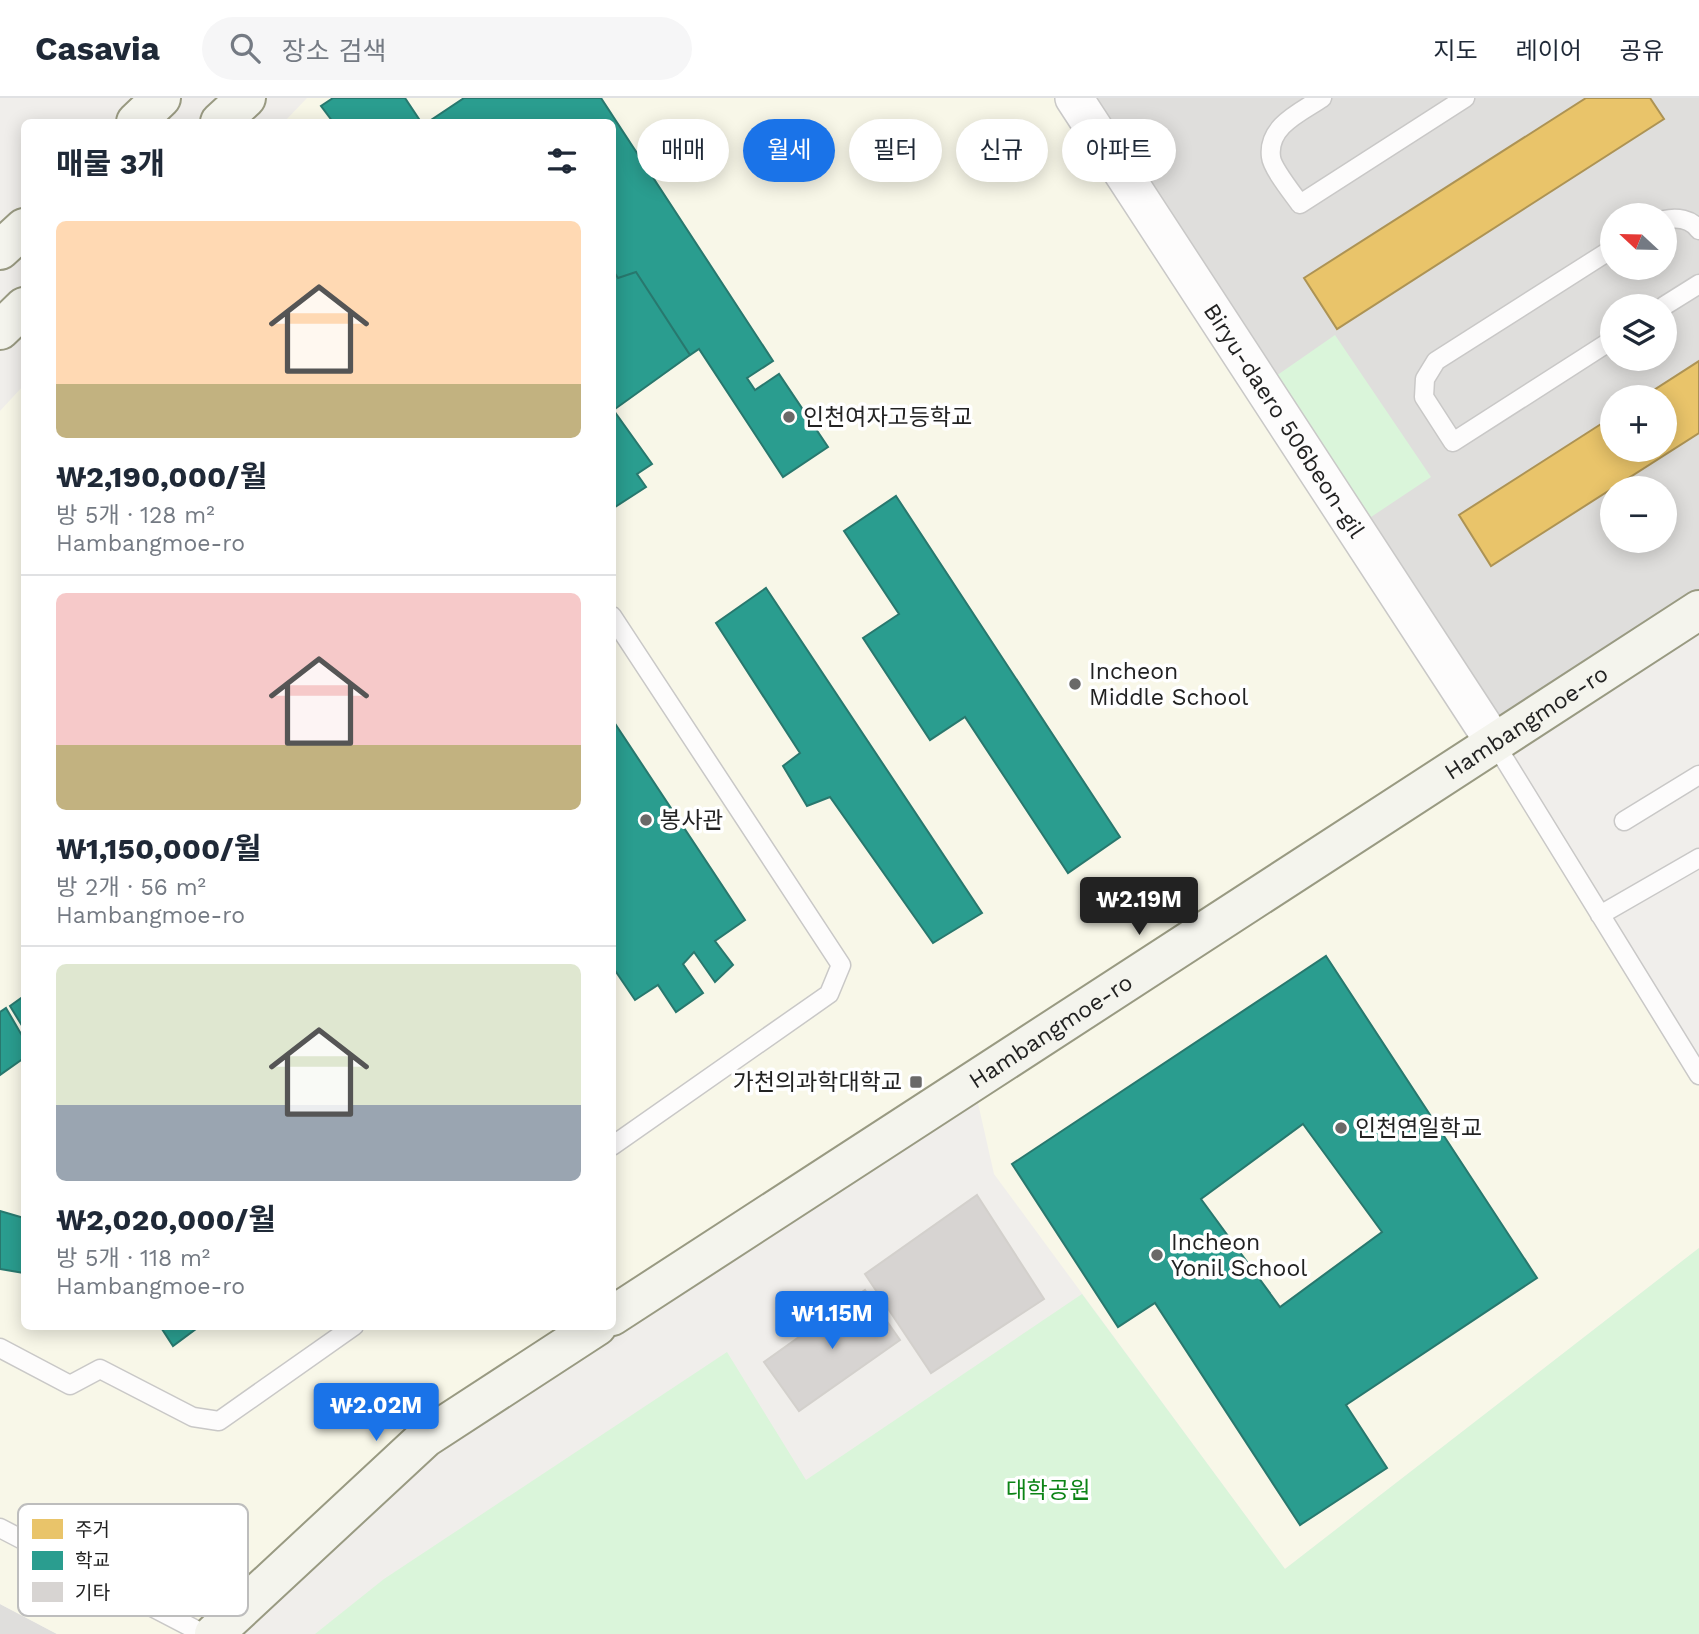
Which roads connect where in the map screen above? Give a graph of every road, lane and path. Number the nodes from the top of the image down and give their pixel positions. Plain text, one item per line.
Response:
1 (161, 98) edge
2 (246, 98) edge
3 (1074, 98) edge
4 (1322, 98) edge
5 (1465, 98) edge
6 (139, 119) edge
7 (223, 119) edge
8 (1677, 218) edge
9 (1699, 230) edge
10 (21, 231) edge
11 (0, 250) edge
12 (1600, 256) edge
13 (1699, 284) edge
14 (1677, 298) edge
15 (21, 310) edge
16 (0, 330) edge
17 (1600, 348) edge
18 (1699, 610) edge
19 (616, 622) edge
20 (1494, 742) junction
21 (1699, 775) edge
22 (1624, 821) dead end
23 (1699, 858) edge
24 (1600, 915) junction
25 (1699, 1075) edge
26 (616, 1143) edge
27 (616, 1313) edge
28 (348, 1330) edge
29 (591, 1330) edge
30 (0, 1348) edge
31 (0, 1528) edge
32 (18, 1537) edge
33 (248, 1602) edge
34 (169, 1616) edge
35 (233, 1616) edge
36 (204, 1634) edge
37 (214, 1634) edge

1 - 6 main road
2 - 7 main road
3 - 20 street, Biryu-daero 506beon-gil
4 - 5 lane
8 - 9 lane
10 - 11 main road
12 - 17 lane
13 - 14 lane
15 - 16 main road
18 - 20 main road, Hambangmoe-ro
19 - 26 lane
20 - 24 lane
20 - 27 main road, Hambangmoe-ro
21 - 22 lane
23 - 24 lane
24 - 25 lane
28 - 30 lane
29 - 33 main road
31 - 32 lane
34 - 36 lane
35 - 37 main road

